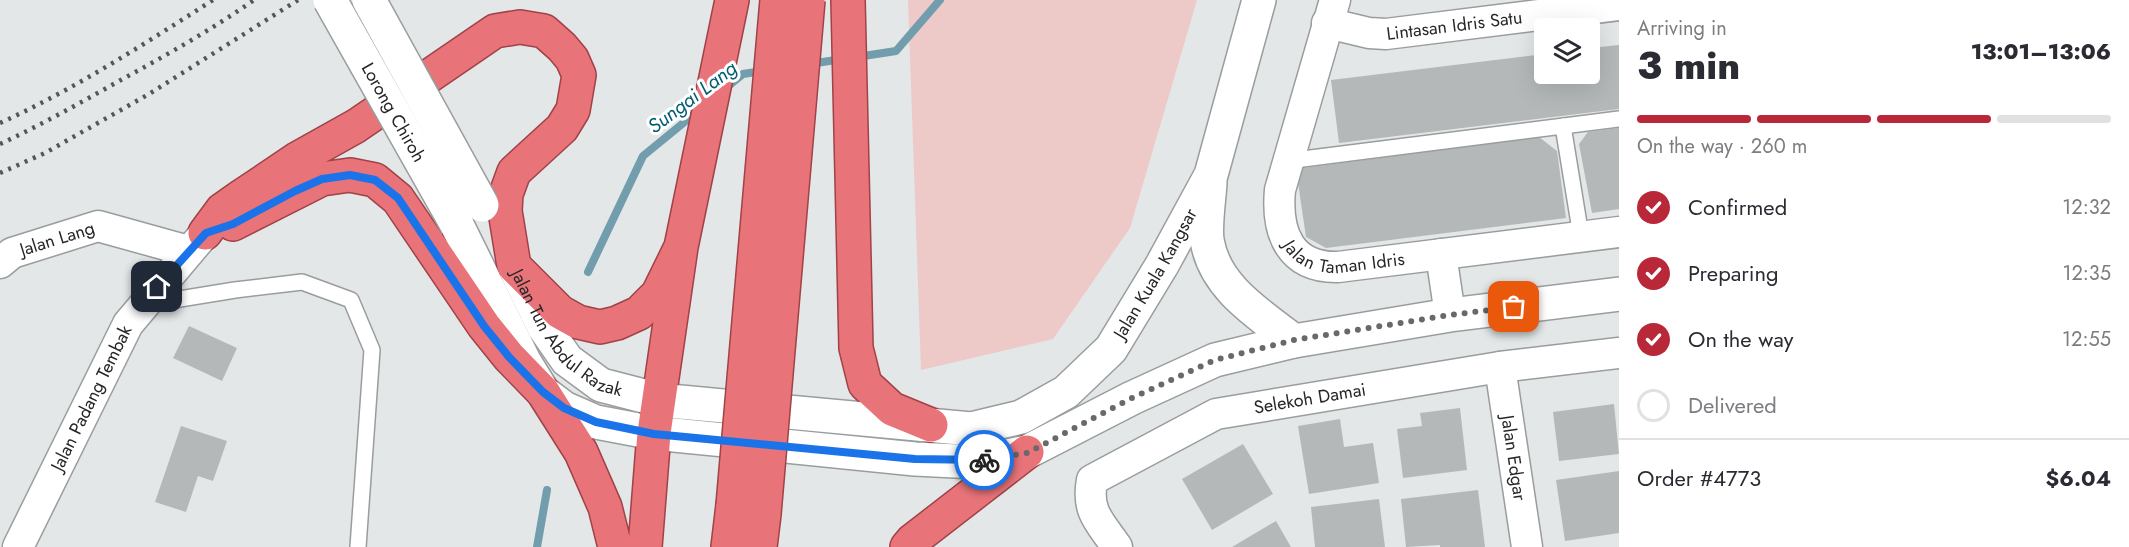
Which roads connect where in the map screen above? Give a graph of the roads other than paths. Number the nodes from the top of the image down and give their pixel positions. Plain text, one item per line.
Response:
1 (330, 0) edge
2 (369, 0) edge
3 (732, 0) edge
4 (777, 0) edge
5 (808, 0) edge
6 (848, 0) edge
7 (1259, 0) edge
8 (1619, 5) edge
9 (1331, 11) edge
10 (1619, 119) edge
11 (1563, 126) junction
12 (1287, 161) junction
13 (1211, 175) junction
14 (482, 205) joint
15 (457, 225) joint
16 (1619, 232) edge
17 (1581, 237) junction
18 (197, 242) junction
19 (681, 247) junction
20 (1441, 254) junction
21 (0, 263) edge
22 (514, 266) junction
23 (1619, 294) edge
24 (142, 305) junction
25 (1450, 315) junction
26 (1294, 340) junction
27 (1619, 353) edge
28 (1500, 367) junction
29 (543, 392) junction
30 (659, 400) junction
31 (932, 425) junction
32 (654, 434) junction
33 (1027, 453) junction
34 (18, 547) edge
35 (358, 547) edge
36 (615, 547) edge
37 (645, 547) edge
38 (728, 547) edge
39 (759, 547) edge
40 (907, 547) edge
41 (1117, 547) edge
42 (1527, 547) edge

1 - 15 main road, Lorong Chiroh, bridge
2 - 14 main road, Lorong Chiroh, bridge
3 - 19 highway
4 - 38 highway, bridge
5 - 39 highway, bridge
6 - 31 highway
7 - 13 main road, Jalan Kuala Kangsar
8 - 9 street, Lintasan Idris Satu
9 - 12 street, Jalan Taman Idris
10 - 11 lane
11 - 12 lane
11 - 17 lane
12 - 20 street, Jalan Taman Idris
13 - 26 main road
13 - 31 main road, Jalan Kuala Kangsar
14 - 22 main road, Jalan Tun Abdul Razak
15 - 29 main road, Jalan Tun Abdul Razak
16 - 17 street, Jalan Taman Idris
17 - 20 street, Jalan Taman Idris
18 - 21 street, Jalan Lang
18 - 22 highway
18 - 24 street, Jalan Padang Tembak
18 - 29 highway
19 - 22 highway
19 - 30 highway
20 - 25 street
22 - 30 main road, Jalan Tun Abdul Razak
23 - 25 main road, Jalan Tun Abdul Razak
24 - 34 street, Jalan Padang Tembak
24 - 35 lane
25 - 26 main road, Jalan Tun Abdul Razak
26 - 33 main road, Jalan Tun Abdul Razak
27 - 28 street, Selekoh Damai
28 - 41 street, Selekoh Damai
28 - 42 street, Jalan Edgar
29 - 32 main road, Jalan Tun Abdul Razak
29 - 36 highway
30 - 31 main road, Jalan Kuala Kangsar
30 - 32 highway
32 - 33 main road, Jalan Tun Abdul Razak
32 - 37 highway
33 - 40 highway

